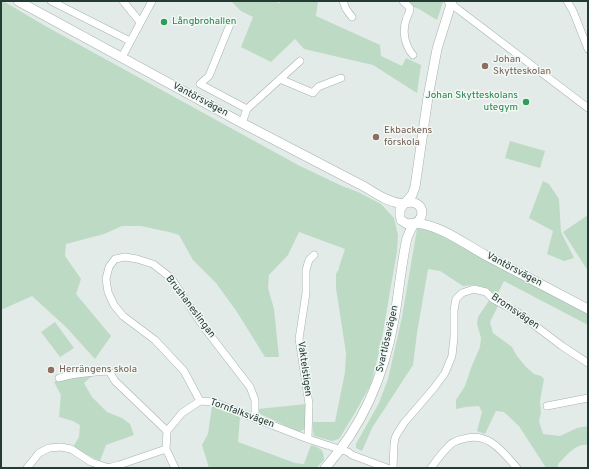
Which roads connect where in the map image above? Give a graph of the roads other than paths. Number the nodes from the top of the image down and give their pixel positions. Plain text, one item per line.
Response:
1 (18, 1) edge
2 (51, 1) edge
3 (123, 1) edge
4 (152, 1) edge
5 (343, 1) edge
6 (403, 1) edge
7 (567, 1) edge
8 (450, 2) edge
9 (352, 17) dead end
10 (140, 22) junction
11 (231, 22) dead end
12 (130, 41) junction
13 (588, 49) edge
14 (413, 55) dead end
15 (122, 57) junction
16 (300, 61) dead end
17 (341, 78) dead end
18 (280, 79) junction
19 (247, 108) junction
20 (588, 108) edge
21 (242, 123) junction
22 (416, 183) junction
23 (383, 198) junction
24 (404, 203) junction
25 (421, 210) junction
26 (400, 218) junction
27 (415, 224) junction
28 (441, 230) junction
29 (406, 243) junction
30 (314, 254) dead end
31 (588, 309) edge
32 (588, 363) edge
33 (59, 378) dead end
34 (588, 398) edge
35 (200, 401) junction
36 (547, 406) dead end
37 (255, 418) junction
38 (167, 431) junction
39 (308, 439) junction
40 (166, 449) junction
41 (340, 450) junction
42 (119, 467) edge
43 (27, 468) edge
44 (108, 468) edge
45 (175, 468) edge
46 (325, 468) edge
47 (387, 468) edge
48 (393, 468) edge
49 (431, 468) edge
50 (517, 468) edge

1 - 15 street, Vantörsvägen
2 - 12 street
3 - 10 street
4 - 10 street
5 - 9 street
6 - 14 street
7 - 13 street
8 - 20 street
8 - 22 street
10 - 12 street
11 - 19 street
12 - 15 street
15 - 21 street, Vantörsvägen
16 - 18 street
17 - 18 street
18 - 19 street
19 - 21 street
21 - 23 street, Vantörsvägen
22 - 24 street
22 - 25 street
23 - 24 street, Vantörsvägen
23 - 26 street, Vantörsvägen
24 - 25 street
24 - 26 street
25 - 27 street
25 - 28 street, Vantörsvägen
26 - 27 street
26 - 29 street, Svartlösavägen
27 - 28 street, Vantörsvägen
27 - 29 street, Svartlösavägen
28 - 31 street, Vantörsvägen
29 - 41 street, Svartlösavägen
30 - 39 street, Vaktelstigen
32 - 48 street, Bromsvägen
33 - 38 street
34 - 36 street
35 - 37 street, Tornfalksvägen
35 - 37 street, Brushaneslingan
35 - 38 street, Tornfalksvägen
37 - 39 street, Tornfalksvägen
38 - 40 street
39 - 41 street, Tornfalksvägen
40 - 42 street
40 - 45 street
41 - 46 street, Svartlösavägen
41 - 47 street, Tornfalksvägen
42 - 44 street
43 - 44 street
49 - 50 street

